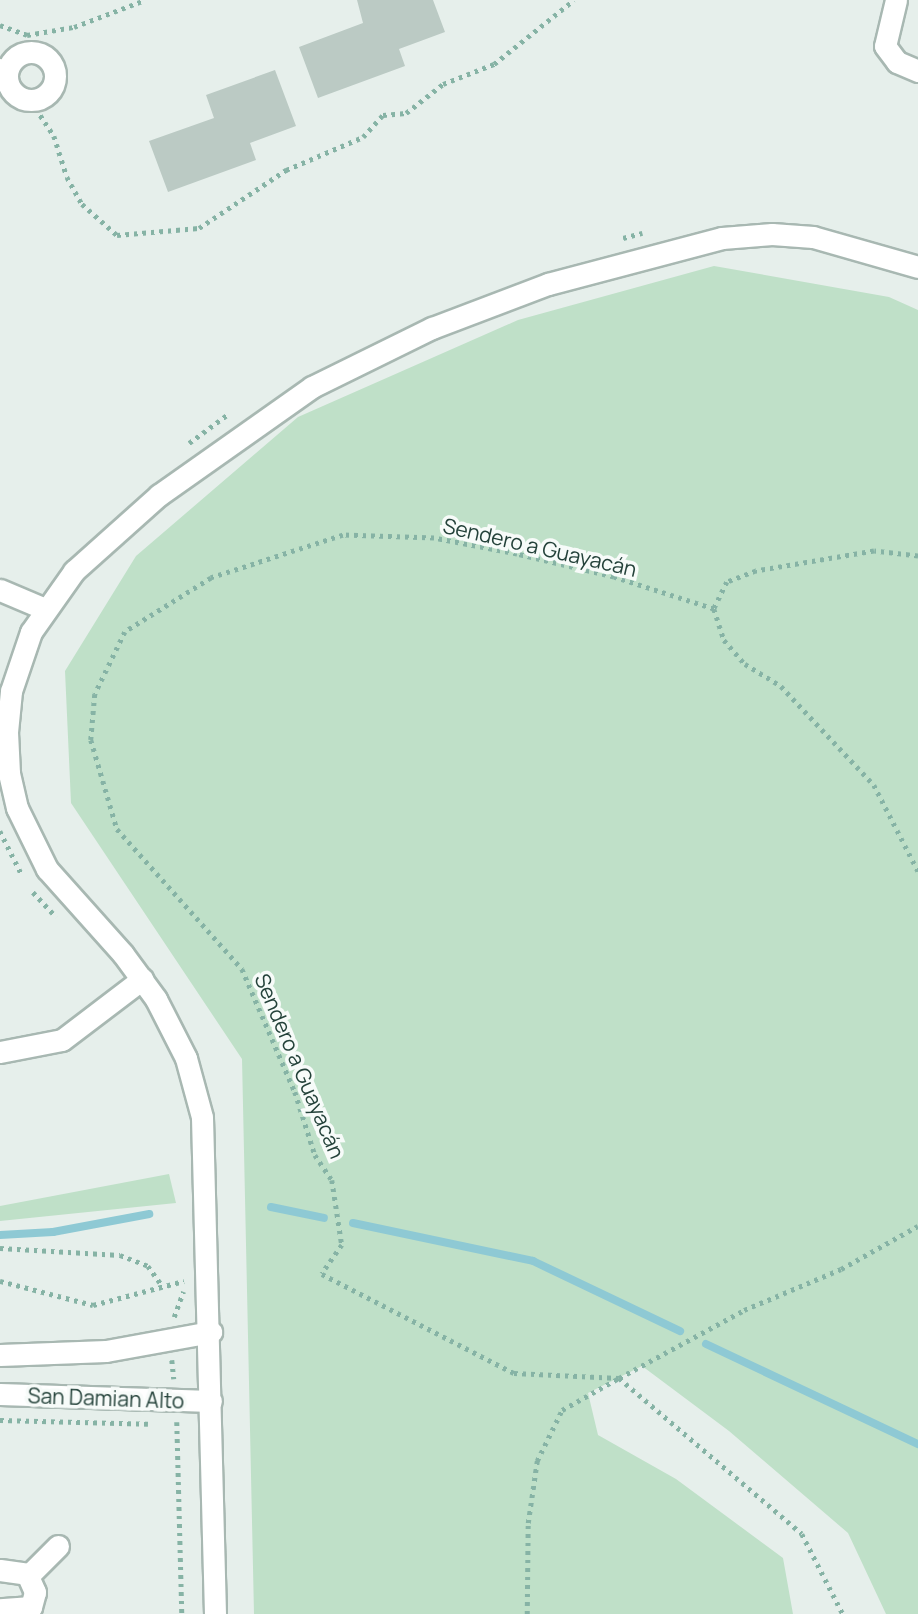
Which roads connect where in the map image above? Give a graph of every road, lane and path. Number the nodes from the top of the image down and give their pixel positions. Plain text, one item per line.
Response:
1 (145, 0) edge
2 (574, 0) edge
3 (896, 0) edge
4 (0, 25) edge
5 (3, 69) edge
6 (918, 71) edge
7 (32, 101) junction
8 (918, 267) edge
9 (918, 556) edge
10 (0, 590) edge
11 (45, 608) junction
12 (713, 609) junction
13 (0, 830) edge
14 (918, 871) edge
15 (65, 925) dead end
16 (142, 979) junction
17 (0, 1052) edge
18 (918, 1226) edge
19 (0, 1248) edge
20 (185, 1272) dead end
21 (184, 1280) junction
22 (0, 1281) edge
23 (161, 1284) junction
24 (211, 1332) junction
25 (171, 1341) junction
26 (0, 1355) edge
27 (619, 1378) junction
28 (0, 1394) edge
29 (175, 1400) junction
30 (211, 1401) junction
31 (0, 1420) edge
32 (152, 1424) dead end
33 (164, 1424) dead end
34 (177, 1425) junction
35 (58, 1546) dead end
36 (0, 1570) edge
37 (29, 1575) junction
38 (0, 1609) edge
39 (182, 1614) edge
40 (215, 1614) edge
41 (527, 1614) edge
42 (843, 1614) edge

1 - 4 path
2 - 7 path
3 - 6 street
5 - 7 street
5 - 7 street
8 - 11 street
9 - 12 path
10 - 11 street
11 - 16 street
12 - 14 path
12 - 27 path, Sendero a Guayacán
13 - 15 path
16 - 17 street
16 - 24 street
18 - 27 path
19 - 23 path
20 - 21 path
21 - 23 path
21 - 25 path
22 - 23 path
24 - 25 street, San Damian Alto
24 - 30 street
25 - 26 street, San Damian Alto
25 - 29 path
27 - 41 path
27 - 42 path
28 - 29 street, San Damian Alto
29 - 30 street, San Damian Alto
29 - 34 path
30 - 40 street
31 - 32 path
33 - 34 path
34 - 39 path
35 - 37 street
36 - 37 street
37 - 38 street

